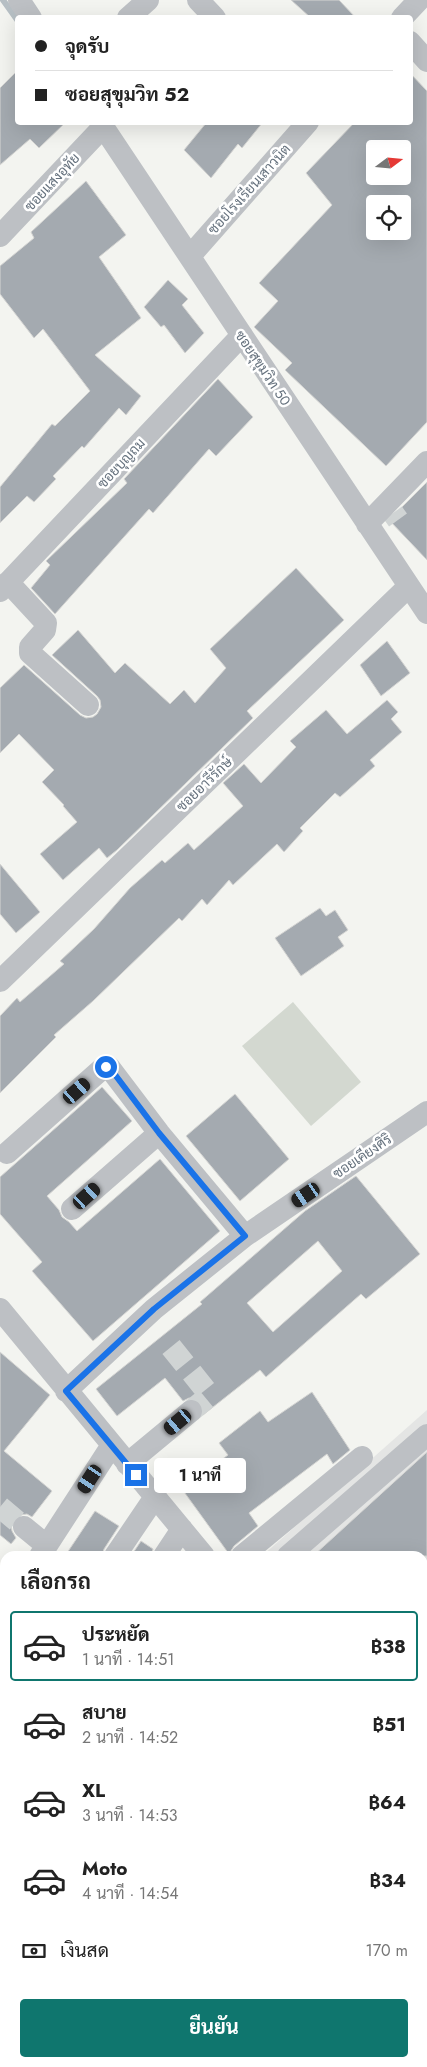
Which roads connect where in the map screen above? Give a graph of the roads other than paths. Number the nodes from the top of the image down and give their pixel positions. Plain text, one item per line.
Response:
1 (19, 0) edge
2 (148, 0) edge
3 (198, 0) edge
4 (419, 0) edge
5 (29, 15) edge
6 (131, 15) edge
7 (212, 15) edge
8 (405, 15) edge
9 (413, 45) edge
10 (427, 60) edge
11 (102, 125) edge
12 (305, 125) edge
13 (0, 236) edge
14 (190, 256) junction
15 (242, 335) junction
16 (427, 462) edge
17 (367, 524) junction
18 (4, 586) edge
19 (408, 587) junction
20 (427, 614) edge
21 (88, 705) dead end
22 (0, 982) edge
23 (427, 1112) edge
24 (159, 1133) junction
25 (7, 1153) dead end
26 (72, 1209) dead end
27 (245, 1236) junction
28 (0, 1309) edge
29 (66, 1391) junction
30 (191, 1411) tunnel mouth
31 (427, 1435) edge
32 (112, 1446) junction
33 (362, 1457) dead end
34 (127, 1464) junction
35 (155, 1498) junction
36 (24, 1527) tunnel mouth
37 (182, 1529) junction
38 (43, 1551) edge
39 (118, 1551) edge
40 (167, 1551) edge
41 (200, 1551) edge
42 (248, 1551) edge
43 (294, 1551) edge

1 - 5 street
2 - 6 street
3 - 7 street
4 - 8 street
9 - 10 street
11 - 13 street, ซอยแสงอุทัย
11 - 14 street, ซอยสุขุมวิท 50
12 - 14 street, ซอยโรงเรียนเสาวนิต
14 - 15 street, ซอยสุขุมวิท 50
15 - 17 street, ซอยสุขุมวิท 50
15 - 18 street, ซอยบุญถม
16 - 17 street
17 - 19 street, ซอยสุขุมวิท 50
18 - 21 street
19 - 20 street, ซอยสุขุมวิท 50
19 - 22 street, ซอยอารีรักษ์
23 - 27 street, ซอยเคียงศิริ
24 - 25 street
24 - 26 street
24 - 27 street
27 - 29 street, ซอยเคียงศิริ
28 - 29 street
29 - 32 street
30 - 34 street
31 - 43 street
32 - 34 street
32 - 38 street
33 - 42 street
34 - 35 street
35 - 37 street
35 - 39 street
36 - 38 street
37 - 40 street
37 - 41 street

